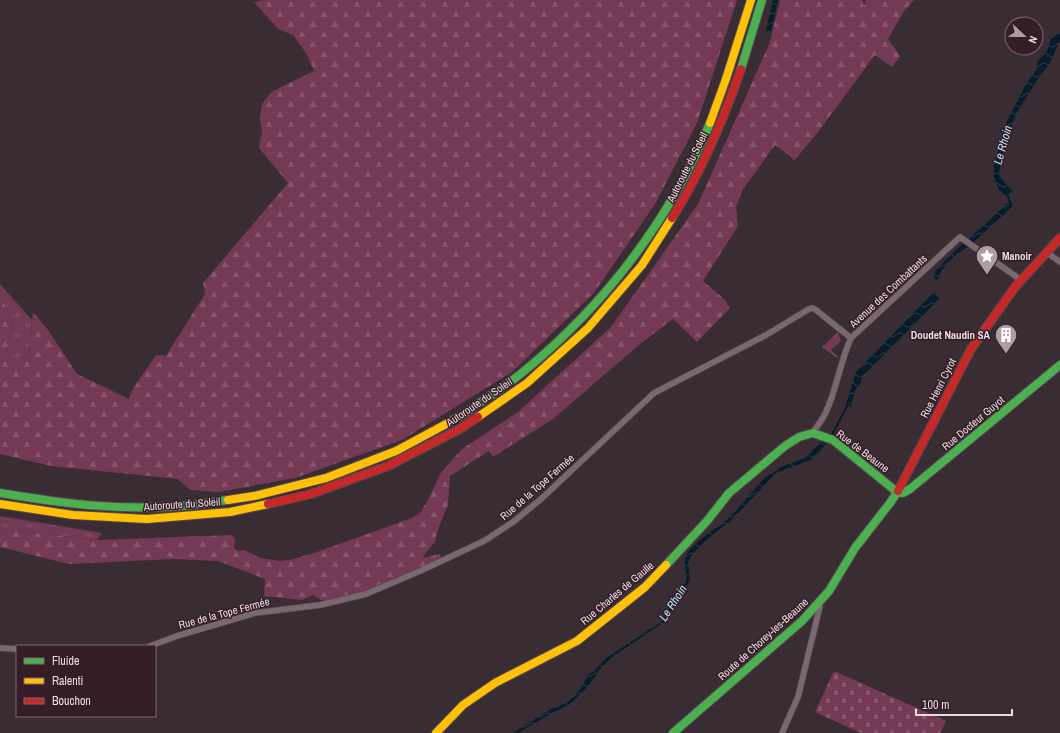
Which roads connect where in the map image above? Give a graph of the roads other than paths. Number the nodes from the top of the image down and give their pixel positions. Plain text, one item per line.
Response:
1 (750, 0) edge
2 (762, 0) edge
3 (1060, 238) edge
4 (1046, 252) junction
5 (1060, 262) edge
6 (1021, 280) junction
7 (851, 338) junction
8 (1060, 365) edge
9 (813, 433) junction
10 (897, 492) junction
11 (0, 493) edge
12 (0, 504) edge
13 (818, 604) junction
14 (153, 645) edge
15 (0, 648) edge
16 (16, 648) edge
17 (436, 733) edge
18 (673, 733) edge
19 (782, 733) edge

1 - 11 main road, Autoroute du Soleil
2 - 12 main road, Autoroute du Soleil
3 - 4 main road, Rue Henri Cyrot
4 - 5 street
4 - 6 main road, Rue Henri Cyrot
6 - 7 street, Avenue des Combattants
6 - 10 main road, Rue Henri Cyrot
7 - 9 street, Avenue des Combattants
7 - 14 street, Rue de la Tope Fermée
8 - 10 main road, Rue Docteur Guyot
9 - 10 main road, Rue de Beaune
9 - 17 main road, Rue Charles de Gaulle
10 - 13 main road, Route de Chorey-les-Beaune
13 - 18 main road, Route de Chorey-les-Beaune
13 - 19 street
15 - 16 street

